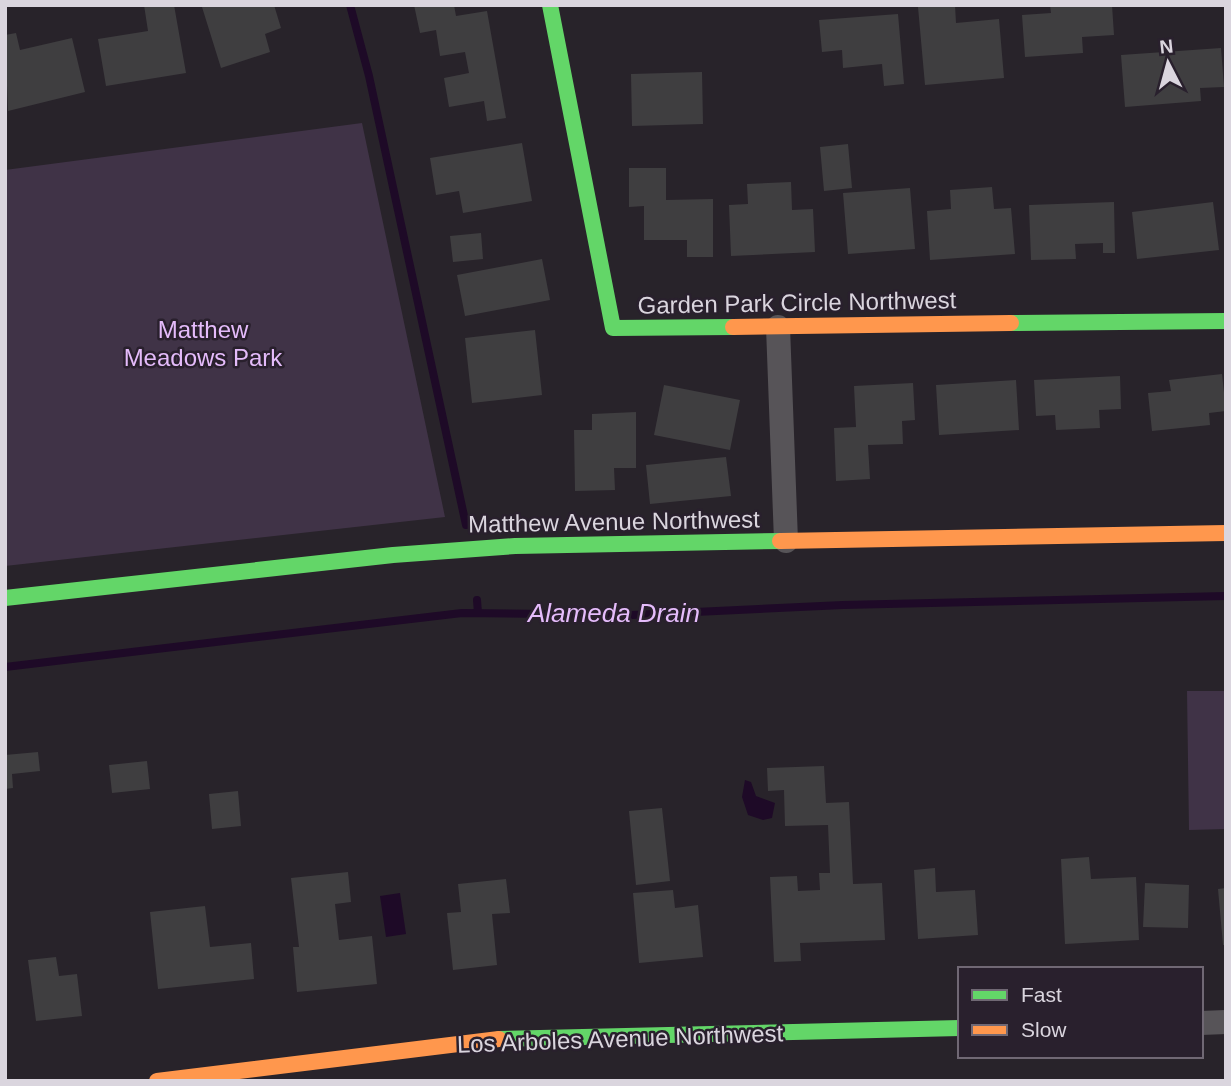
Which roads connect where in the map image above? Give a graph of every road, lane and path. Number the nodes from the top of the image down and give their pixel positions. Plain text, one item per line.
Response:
1 (550, 5) edge
2 (1226, 321) edge
3 (778, 327) junction
4 (1226, 533) edge
5 (786, 541) junction
6 (5, 598) edge
7 (1226, 1022) edge
8 (1203, 1023) edge
9 (958, 1028) edge
10 (157, 1081) edge

1 - 3 street, Garden Park Circle Northwest
2 - 3 street, Garden Park Circle Northwest
3 - 5 street
4 - 5 street, Matthew Avenue Northwest
5 - 6 street, Matthew Avenue Northwest
7 - 8 street
9 - 10 street, Los Arboles Avenue Northwest

